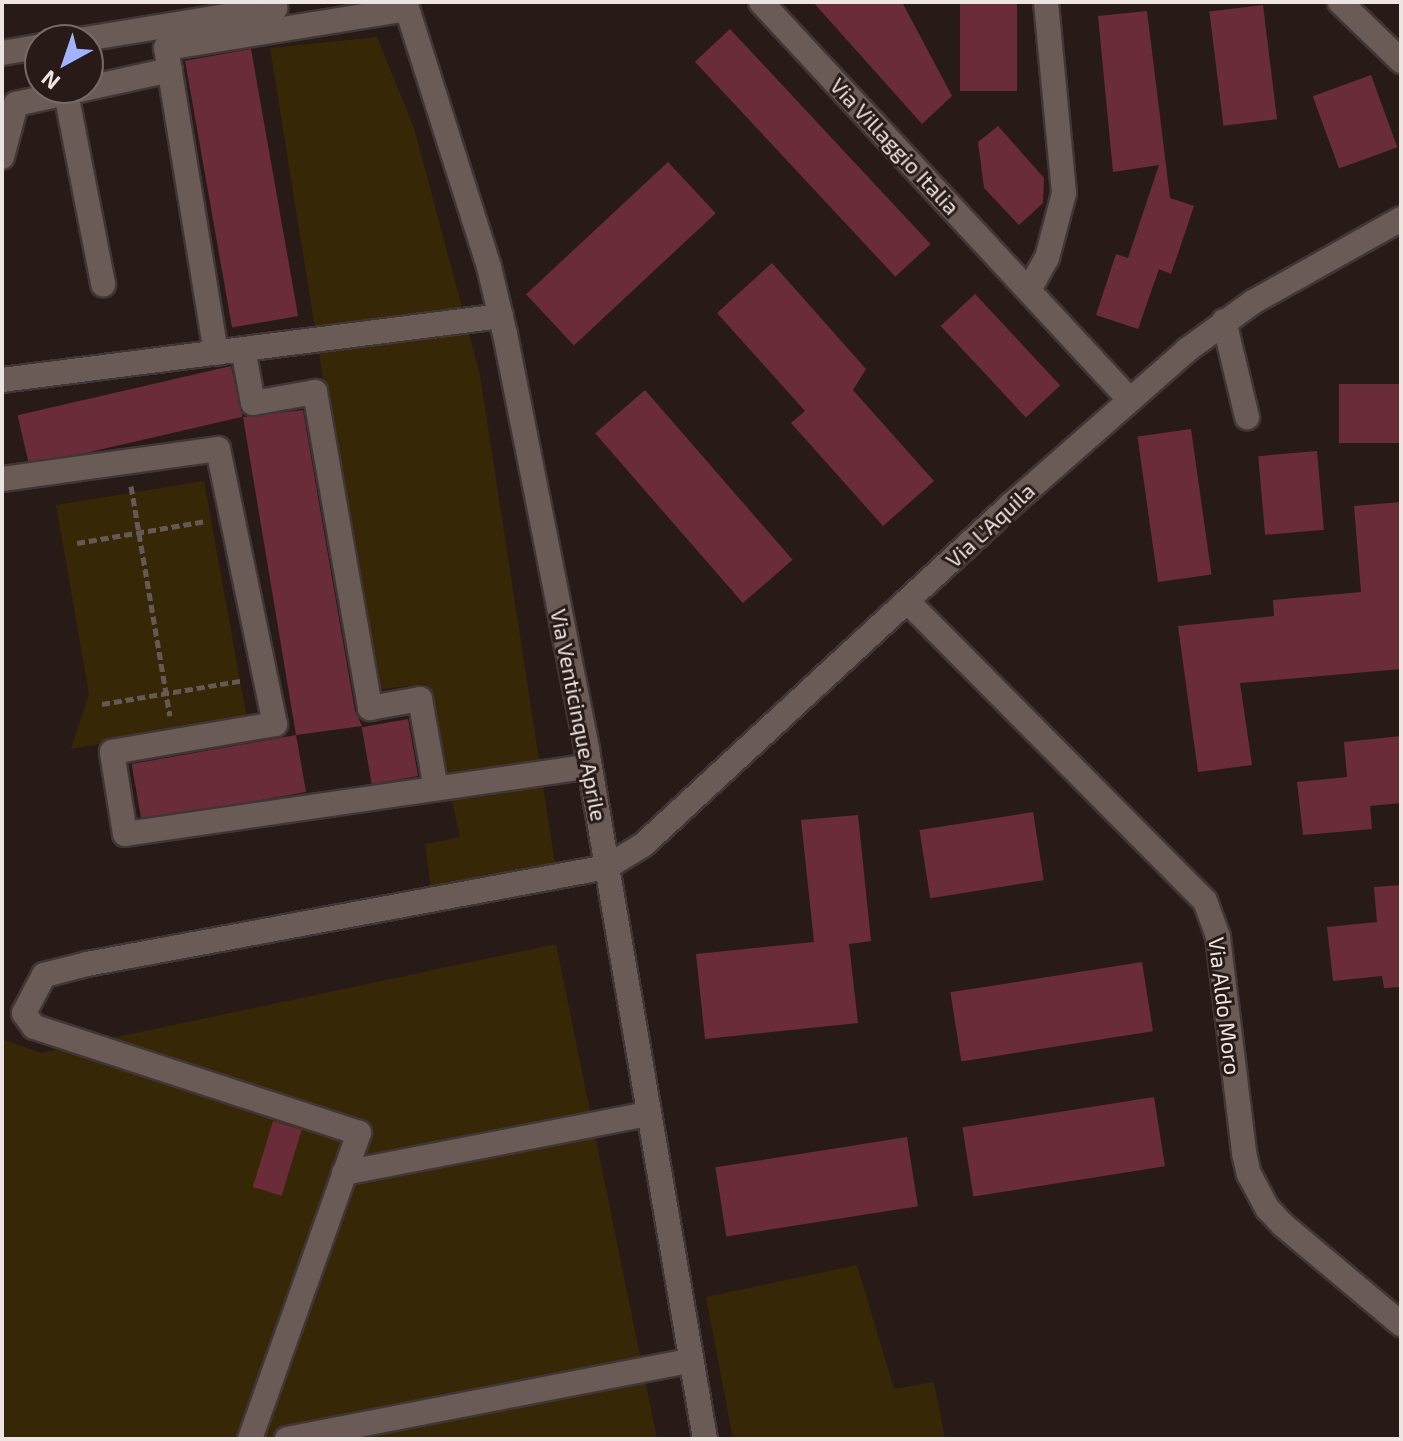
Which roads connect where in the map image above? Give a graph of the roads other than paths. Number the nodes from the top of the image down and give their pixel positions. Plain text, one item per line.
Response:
1 (761, 2) edge
2 (1046, 2) edge
3 (1340, 2) edge
4 (274, 5) edge
5 (406, 6) edge
6 (104, 36) edge
7 (24, 49) edge
8 (2, 53) edge
9 (1401, 61) edge
10 (170, 70) junction
11 (104, 85) edge
12 (24, 102) edge
13 (82, 104) edge
14 (2, 157) edge
15 (1400, 223) edge
16 (103, 284) dead end
17 (1029, 290) junction
18 (501, 316) junction
19 (1224, 321) junction
20 (243, 349) junction
21 (216, 353) junction
22 (2, 380) edge
23 (1129, 399) junction
24 (1247, 417) dead end
25 (2, 479) edge
26 (908, 602) junction
27 (589, 766) junction
28 (436, 789) junction
29 (607, 867) junction
30 (647, 1114) junction
31 (344, 1173) junction
32 (1401, 1324) edge
33 (690, 1361) junction
34 (250, 1439) edge
35 (287, 1439) edge
36 (705, 1439) edge

1 - 17 street, Via Villaggio Italia
2 - 17 street
3 - 9 street
4 - 6 street
5 - 10 street
5 - 18 street, Via Venticinque Aprile
7 - 8 street
10 - 11 street
10 - 21 street
12 - 14 street
13 - 16 street
15 - 19 street, Via L'Aquila
17 - 23 street, Via Villaggio Italia
18 - 20 street
18 - 27 street, Via Venticinque Aprile
19 - 23 street, Via L'Aquila
19 - 24 street
20 - 21 street
20 - 28 street
21 - 22 street
23 - 26 street, Via L'Aquila
25 - 28 street
26 - 29 street, Via L'Aquila
26 - 32 street, Via Aldo Moro
27 - 28 street
27 - 29 street, Via Venticinque Aprile
29 - 30 street, Via Venticinque Aprile
29 - 31 street
30 - 31 street
30 - 33 street, Via Venticinque Aprile
31 - 34 street
33 - 35 street
33 - 36 street, Via Venticinque Aprile

